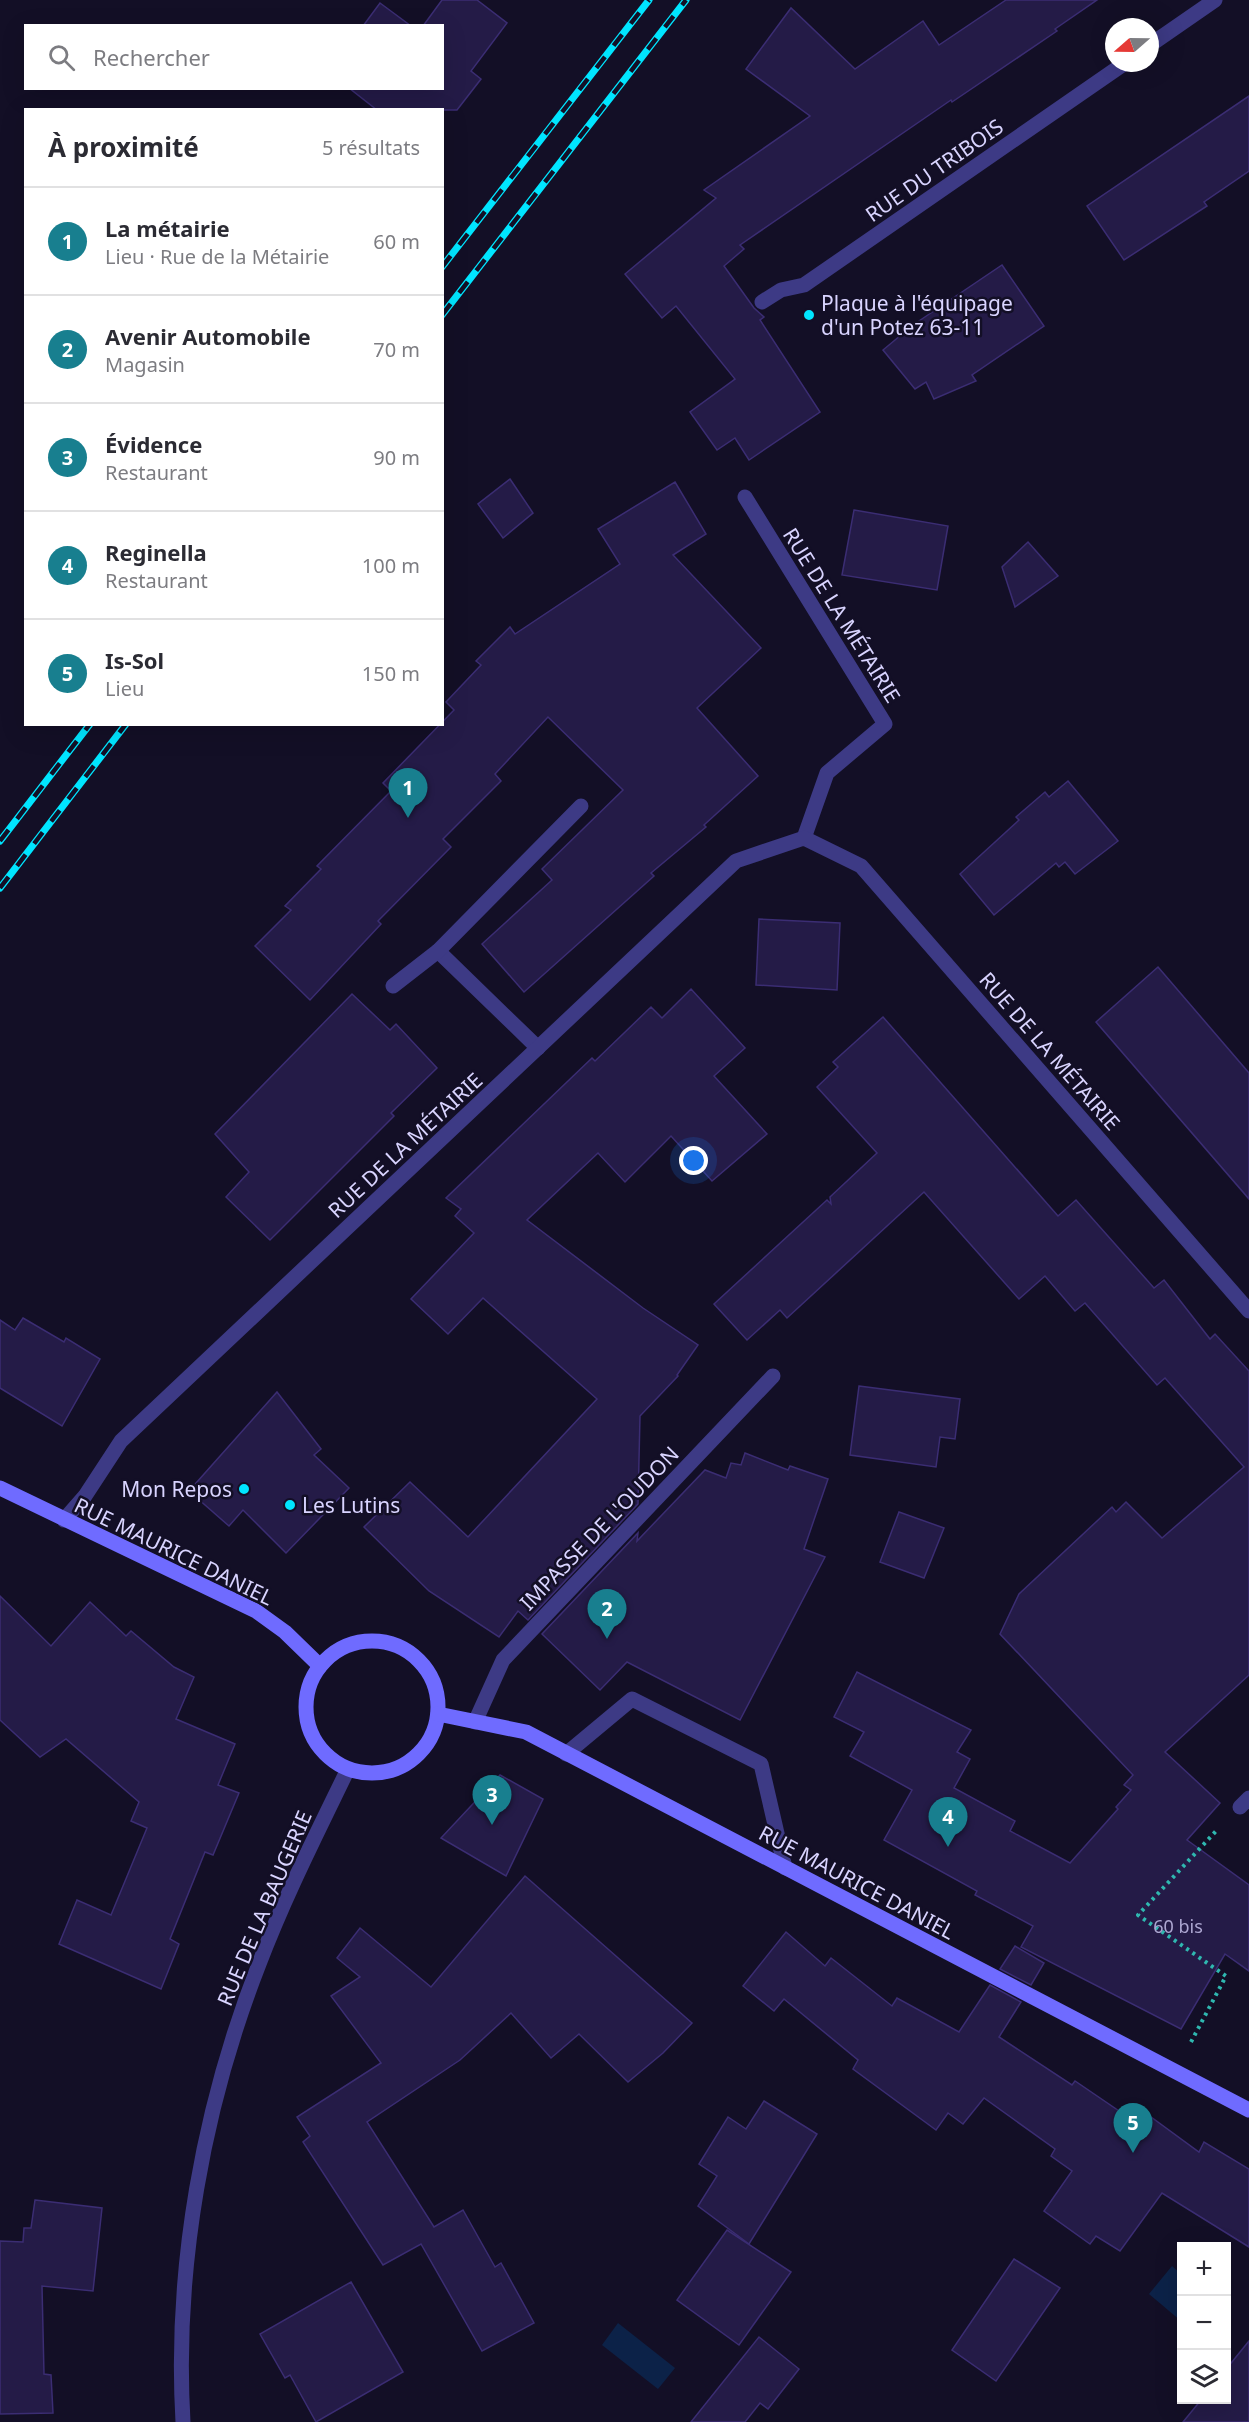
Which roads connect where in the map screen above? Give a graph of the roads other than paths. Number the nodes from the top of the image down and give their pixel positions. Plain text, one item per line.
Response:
1 (1215, 0) edge
2 (1159, 39) edge
3 (1112, 72) edge
4 (762, 302) dead end
5 (745, 497) dead end
6 (582, 806) dead end
7 (804, 838) junction
8 (438, 951) junction
9 (393, 986) dead end
10 (538, 1048) junction
11 (1249, 1311) edge
12 (774, 1376) dead end
13 (0, 1488) edge
14 (64, 1520) junction
15 (320, 1666) junction
16 (438, 1714) junction
17 (475, 1722) junction
18 (566, 1754) junction
19 (348, 1769) junction
20 (785, 1868) junction
21 (1249, 2110) edge
22 (183, 2422) edge

1 - 2 street
3 - 4 street, RUE DU TRIBOIS
5 - 7 street, RUE DE LA MÉTAIRIE
6 - 8 street
7 - 10 street, RUE DE LA MÉTAIRIE
7 - 11 street, RUE DE LA MÉTAIRIE
8 - 9 street
8 - 10 street
10 - 14 street, RUE DE LA MÉTAIRIE
12 - 17 street, IMPASSE DE L'OUDON
13 - 14 street, RUE MAURICE DANIEL
14 - 15 street, RUE MAURICE DANIEL
15 - 16 street
15 - 19 street
16 - 17 street, RUE MAURICE DANIEL
16 - 19 street
17 - 18 street, RUE MAURICE DANIEL
18 - 20 street, RUE MAURICE DANIEL
18 - 20 street
19 - 22 street, RUE DE LA BAUGERIE
20 - 21 street, RUE MAURICE DANIEL

